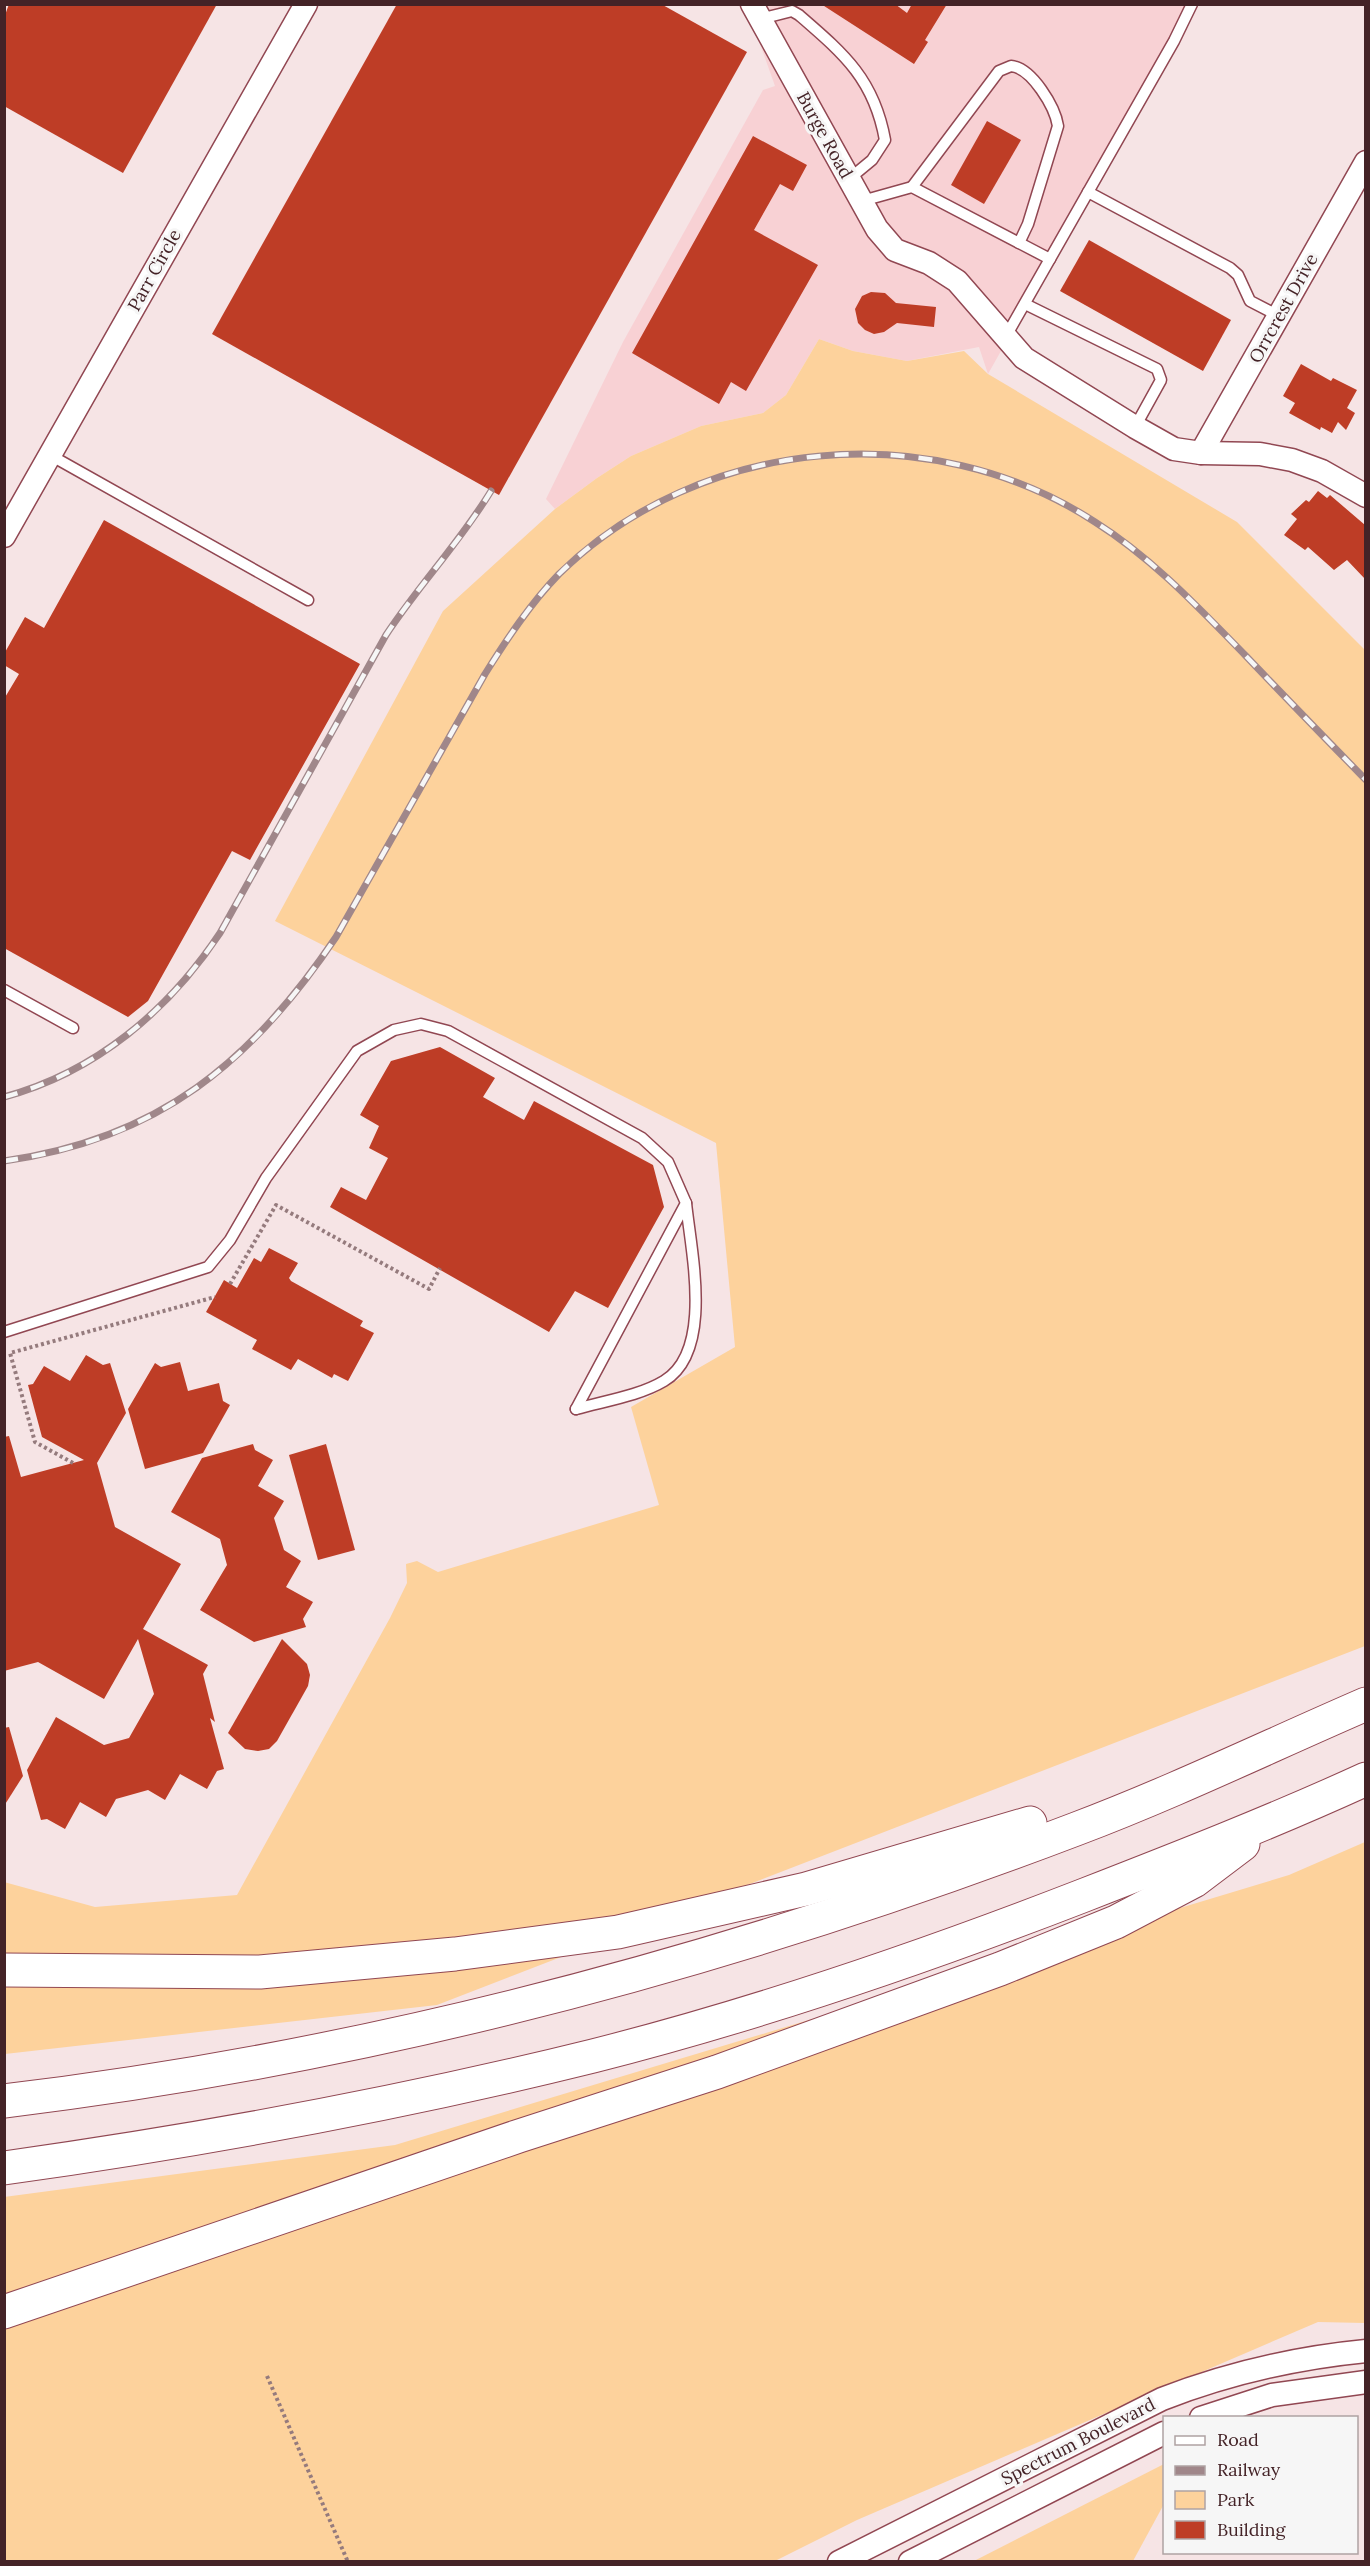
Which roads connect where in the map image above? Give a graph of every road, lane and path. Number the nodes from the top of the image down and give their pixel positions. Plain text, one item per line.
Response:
1 (306, 4) edge
2 (1192, 4) edge
3 (756, 12) edge
4 (1365, 162) edge
5 (849, 179) junction
6 (912, 187) junction
7 (1088, 192) junction
8 (862, 201) junction
9 (1018, 243) junction
10 (1050, 259) junction
11 (1024, 304) junction
12 (1279, 316) junction
13 (1005, 338) junction
14 (1134, 428) junction
15 (1202, 453) junction
16 (50, 455) junction
17 (1365, 496) edge
18 (4, 536) edge
19 (308, 600) dead end
20 (4, 990) edge
21 (74, 1028) dead end
22 (686, 1203) junction
23 (440, 1268) dead end
24 (230, 1284) dead end
25 (214, 1297) dead end
26 (4, 1332) edge
27 (73, 1463) dead end
28 (1365, 1704) edge
29 (1365, 1779) edge
30 (1157, 1794) junction
31 (1276, 1819) junction
32 (4, 1970) edge
33 (4, 2102) edge
34 (4, 2168) edge
35 (4, 2312) edge
36 (1365, 2351) edge
37 (267, 2376) dead end
38 (1365, 2382) edge
39 (1207, 2416) edge
40 (1163, 2434) edge
41 (348, 2562) edge
42 (839, 2562) edge
43 (910, 2562) edge

1 - 16 street, Parr Circle
2 - 7 lane
3 - 5 street, Burge Road
3 - 5 lane
4 - 12 street, Orrcrest Drive
5 - 8 street, Burge Road
6 - 8 lane
6 - 9 lane
6 - 9 lane
7 - 10 lane
7 - 12 lane
8 - 13 street, Burge Road
9 - 10 lane
10 - 11 lane
11 - 13 lane
11 - 14 lane
12 - 15 street, Orrcrest Drive
13 - 14 street, Burge Road
14 - 15 street, Burge Road
15 - 17 street, Burge Road
16 - 18 street, Parr Circle
16 - 19 lane
20 - 21 lane
22 - 22 lane
22 - 26 lane
23 - 24 path
25 - 27 path
28 - 30 highway
29 - 31 highway
30 - 32 highway
30 - 33 highway
31 - 34 highway
31 - 35 highway
36 - 42 street, Spectrum Boulevard
37 - 41 path
38 - 39 street
40 - 43 street, Spectrum Boulevard

